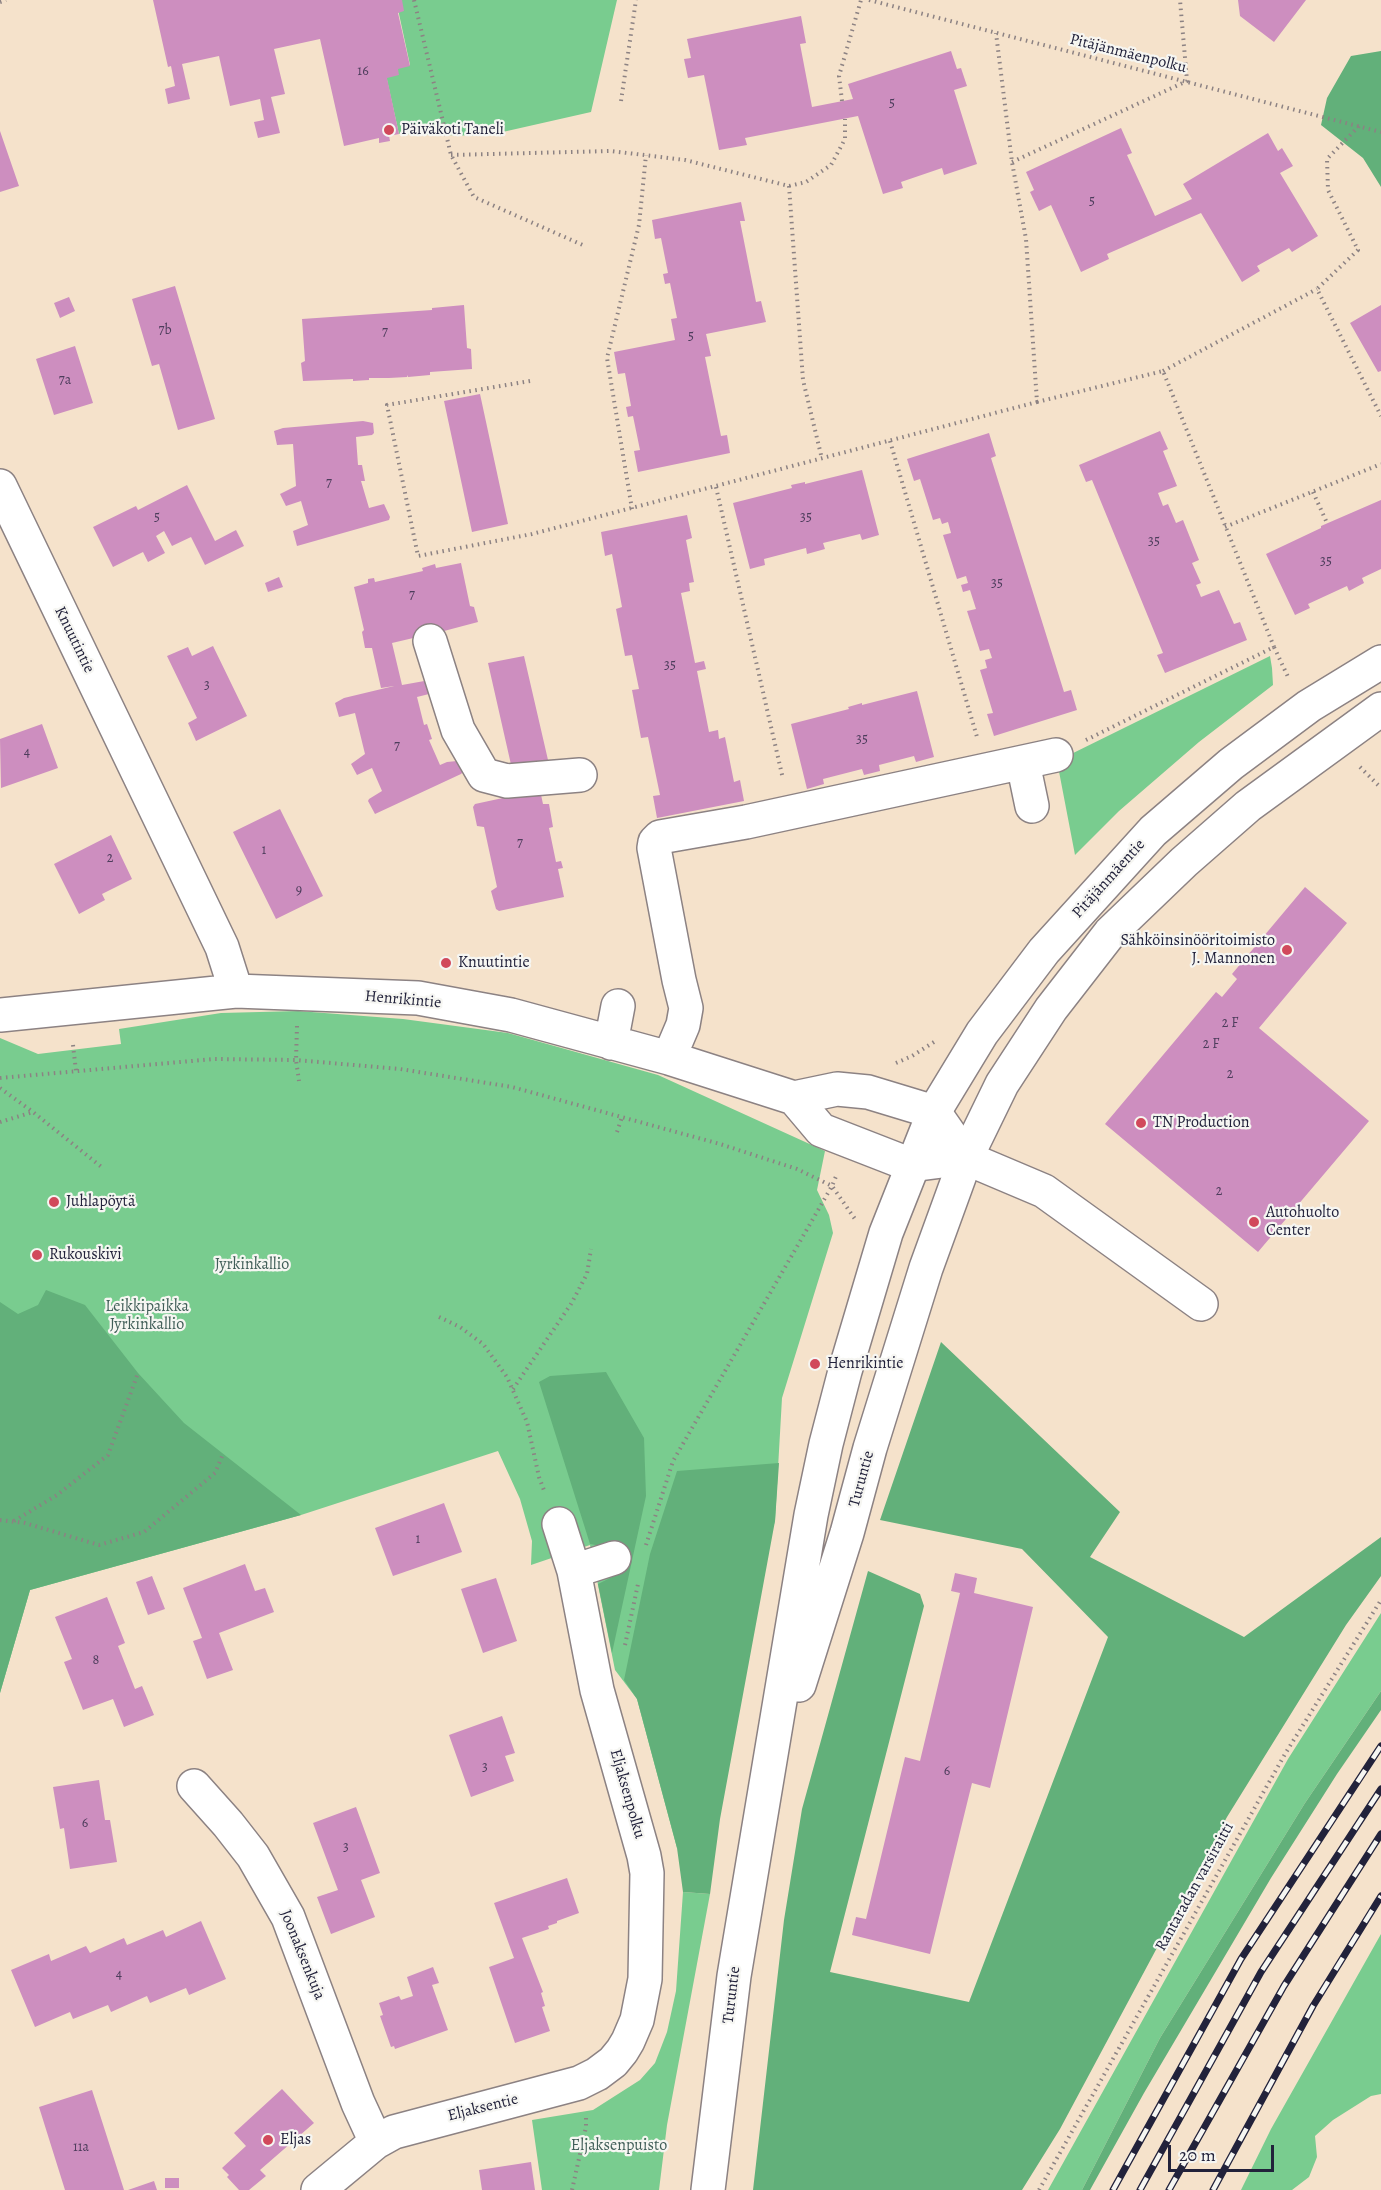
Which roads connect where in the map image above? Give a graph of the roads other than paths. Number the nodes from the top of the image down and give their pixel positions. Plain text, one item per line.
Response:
1 (0, 486) edge
2 (430, 641) dead end
3 (1381, 662) edge
4 (1381, 709) edge
5 (1056, 755) road end
6 (1023, 763) junction
7 (580, 775) dead end
8 (1032, 806) dead end
9 (237, 991) junction
10 (618, 1006) dead end
11 (0, 1015) edge
12 (611, 1042) junction
13 (669, 1058) junction
14 (794, 1098) junction
15 (934, 1112) junction
16 (966, 1158) junction
17 (912, 1165) junction
18 (1200, 1304) dead end
19 (558, 1524) road end
20 (614, 1558) dead end
21 (574, 1571) junction
22 (194, 1786) dead end
23 (762, 1801) junction
24 (637, 2020) joint
25 (376, 2142) junction
26 (318, 2190) edge
27 (708, 2190) edge

1 - 9 street, Knuutintie
2 - 7 street
3 - 15 street, Pitäjänmäentie
4 - 16 street
5 - 6 street
6 - 8 street
6 - 13 street
9 - 11 street, Henrikintie
9 - 12 street, Henrikintie
10 - 12 street
12 - 13 street, Henrikintie
13 - 14 street, Henrikintie
14 - 15 street, Henrikintie
14 - 17 street
15 - 16 street
15 - 17 street, Pitäjänmäentie
16 - 17 street
16 - 18 street
16 - 23 street, Turuntie
17 - 23 street, Turuntie
19 - 21 street, Eljaksenpolku
20 - 21 street
21 - 24 street, Eljaksenpolku
22 - 25 street, Joonaksenkuja
23 - 27 street, Turuntie
24 - 25 street, Eljaksentie
25 - 26 street, Eljaksentie

